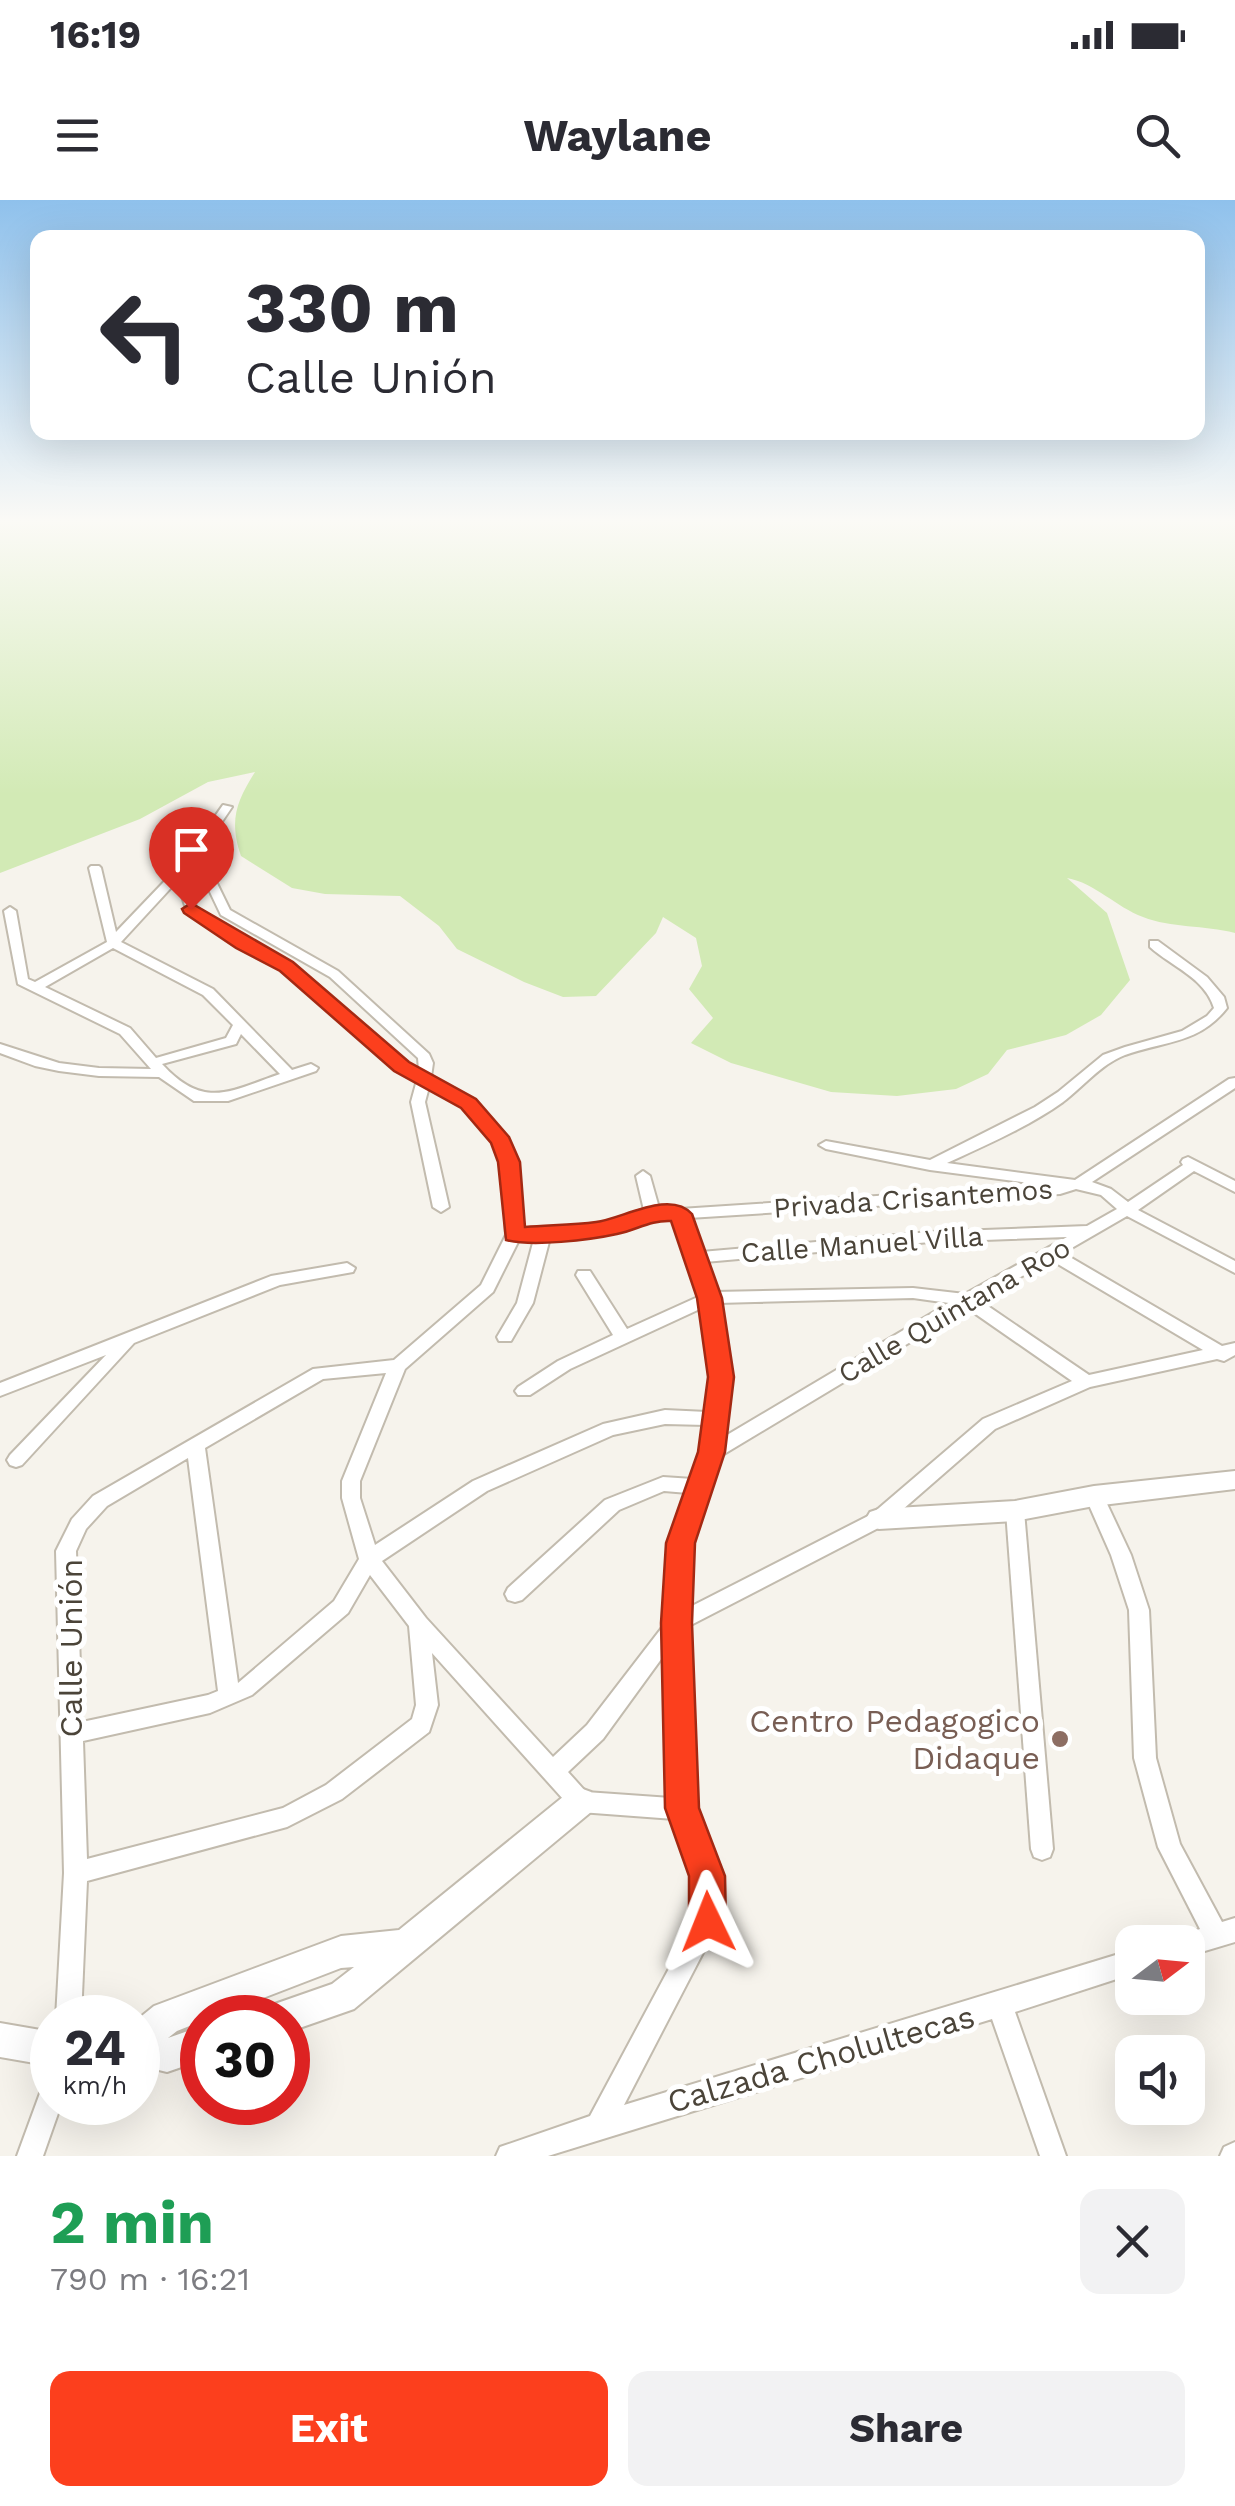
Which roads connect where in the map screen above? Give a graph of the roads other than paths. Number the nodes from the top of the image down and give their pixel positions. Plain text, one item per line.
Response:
1 (227, 807) dead end
2 (186, 866) junction
3 (95, 868) dead end
4 (10, 911) dead end
5 (112, 943) junction
6 (1154, 944) dead end
7 (34, 988) junction
8 (358, 998) junction
9 (336, 1006) junction
10 (240, 1023) junction
11 (0, 1048) edge
12 (158, 1068) junction
13 (311, 1068) dead end
14 (289, 1075) junction
15 (430, 1081) junction
16 (1234, 1082) edge
17 (826, 1145) dead end
18 (930, 1165) junction
19 (643, 1176) dead end
20 (1078, 1184) junction
21 (1235, 1187) edge
22 (440, 1207) dead end
23 (1127, 1210) junction
24 (652, 1213) junction
25 (680, 1214) junction
26 (1090, 1231) junction
27 (543, 1233) junction
28 (514, 1235) junction
29 (1053, 1254) junction
30 (694, 1258) junction
31 (348, 1268) dead end
32 (1235, 1268) edge
33 (584, 1275) dead end
34 (709, 1298) junction
35 (967, 1300) junction
36 (505, 1337) dead end
37 (623, 1337) junction
38 (128, 1341) junction
39 (1229, 1352) edge
40 (398, 1366) junction
41 (1086, 1382) junction
42 (0, 1390) edge
43 (524, 1391) dead end
44 (714, 1418) junction
45 (196, 1448) junction
46 (712, 1452) junction
47 (16, 1460) dead end
48 (1233, 1484) edge
49 (700, 1487) junction
50 (1094, 1496) junction
51 (1015, 1511) junction
52 (878, 1519) junction
53 (369, 1559) junction
54 (515, 1594) dead end
55 (677, 1623) junction
56 (419, 1624) junction
57 (228, 1697) junction
58 (70, 1734) junction
59 (554, 1771) junction
60 (580, 1802) junction
61 (682, 1808) junction
62 (1042, 1849) dead end
63 (76, 1873) junction
64 (1226, 1932) edge
65 (409, 1944) junction
66 (1115, 1968) edge
67 (69, 1995) edge
68 (1000, 2006) junction
69 (310, 2008) edge
70 (160, 2024) edge
71 (0, 2040) edge
72 (30, 2045) edge
73 (600, 2124) junction
74 (41, 2125) edge
75 (30, 2156) edge
76 (508, 2156) edge
77 (1053, 2156) edge

1 - 2 street
2 - 5 street
2 - 8 street
2 - 9 street
3 - 5 street
4 - 7 street
5 - 7 street
5 - 10 street
6 - 18 street
7 - 12 street
8 - 9 street
8 - 15 street
9 - 15 street
10 - 12 street
10 - 14 street
11 - 12 street
12 - 14 street
13 - 14 street
15 - 22 street
15 - 28 street
16 - 20 street, Privada Crisantemos
17 - 18 street
18 - 20 street
19 - 24 street
20 - 23 street
20 - 25 street, Privada Crisantemos
21 - 23 street, Calle Quintana Roo
23 - 26 street, Calle Quintana Roo
23 - 32 street
24 - 25 street
24 - 27 street
25 - 30 street
26 - 29 street, Calle Quintana Roo
26 - 30 street, Calle Manuel Villa
27 - 28 street
27 - 36 street
28 - 40 street
29 - 35 street, Calle Quintana Roo
29 - 39 street
30 - 34 street
31 - 38 street
33 - 37 street
34 - 35 street
34 - 37 street
34 - 44 street
35 - 41 street
35 - 46 street, Calle Quintana Roo
37 - 43 street
38 - 42 street
38 - 47 street
39 - 41 street
40 - 45 street, Calle Unión
40 - 53 street
41 - 52 street
44 - 46 street
44 - 53 street
45 - 57 street
45 - 58 street, Calle Unión
46 - 49 street
48 - 50 street
49 - 54 street
49 - 55 street
50 - 51 street
50 - 64 street
51 - 52 street
51 - 62 street
52 - 55 street
53 - 56 street
53 - 57 street
55 - 59 street
55 - 61 street
56 - 59 street
56 - 63 street
57 - 58 street
58 - 63 street, Calle Unión
59 - 60 street
60 - 61 street
60 - 65 street
61 - 73 street
63 - 67 street, Calle Unión
65 - 69 street
65 - 70 street
66 - 68 street, Calzada Cholultecas
68 - 73 street, Calzada Cholultecas
68 - 77 street
71 - 72 street
73 - 76 street, Calzada Cholultecas
74 - 75 street

